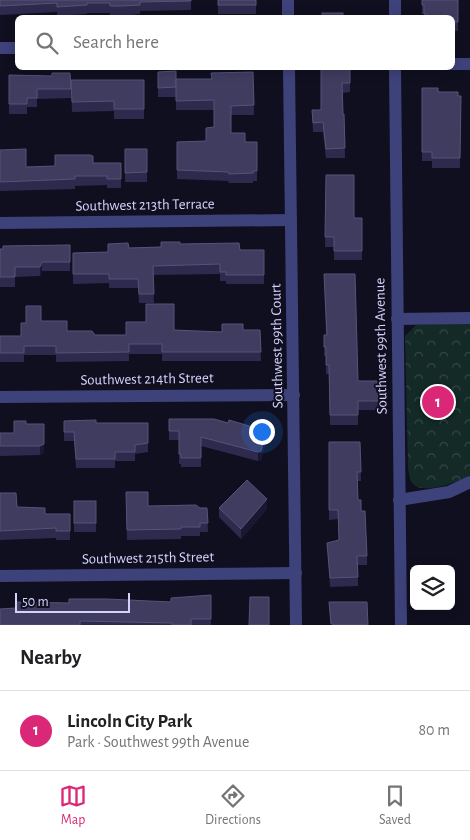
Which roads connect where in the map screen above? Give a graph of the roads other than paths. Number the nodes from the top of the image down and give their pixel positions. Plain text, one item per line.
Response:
1 (288, 0) edge
2 (395, 0) edge
3 (288, 15) edge
4 (395, 15) edge
5 (0, 48) edge
6 (15, 48) edge
7 (455, 64) edge
8 (470, 64) edge
9 (289, 70) edge
10 (395, 70) edge
11 (291, 220) junction
12 (0, 223) edge
13 (470, 318) edge
14 (397, 319) junction
15 (294, 395) junction
16 (0, 397) edge
17 (466, 484) edge
18 (399, 500) junction
19 (296, 573) junction
20 (0, 576) edge
21 (296, 625) edge
22 (401, 625) edge

1 - 3 street
2 - 4 street
5 - 6 street
7 - 8 street
9 - 11 street, Southwest 99th Court
10 - 14 street, Southwest 99th Avenue
11 - 12 street, Southwest 213th Terrace
11 - 15 street, Southwest 99th Court
13 - 14 street
14 - 18 street, Southwest 99th Avenue
15 - 16 street, Southwest 214th Street
15 - 19 street, Southwest 99th Court
17 - 18 street
18 - 22 street, Southwest 99th Avenue
19 - 20 street, Southwest 215th Street
19 - 21 street, Southwest 99th Court

